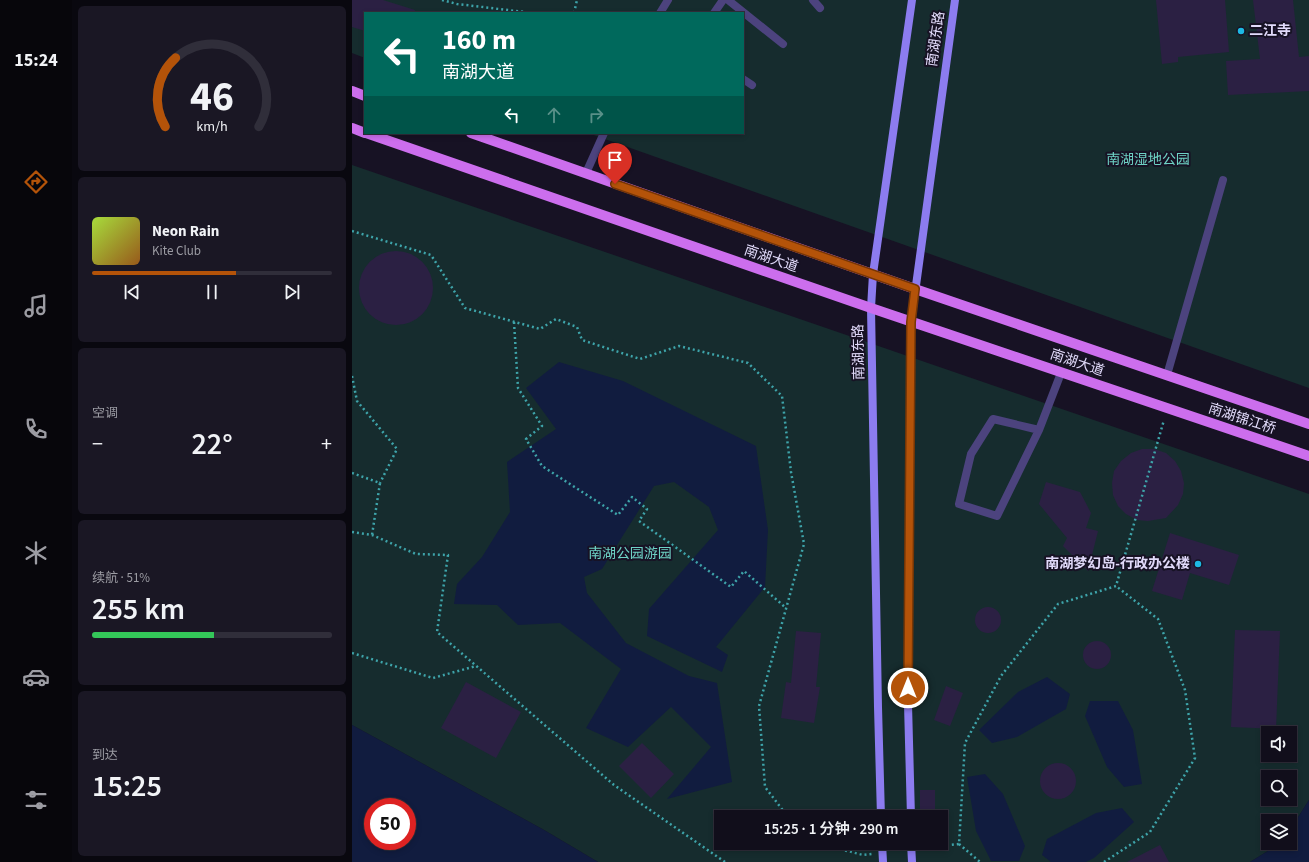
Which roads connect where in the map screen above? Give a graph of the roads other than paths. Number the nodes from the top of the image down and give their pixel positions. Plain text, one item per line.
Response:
1 (668, 0) edge
2 (723, 0) edge
3 (728, 0) edge
4 (813, 0) edge
5 (912, 0) edge
6 (955, 0) edge
7 (820, 8) dead end
8 (661, 12) edge
9 (715, 12) edge
10 (743, 12) edge
11 (744, 13) edge
12 (783, 44) dead end
13 (744, 80) edge
14 (752, 85) dead end
15 (352, 91) edge
16 (364, 96) edge
17 (352, 128) edge
18 (364, 132) edge
19 (369, 134) edge
20 (474, 134) edge
21 (604, 134) edge
22 (586, 173) junction
23 (1223, 180) dead end
24 (873, 274) junction
25 (915, 289) junction
26 (871, 308) junction
27 (911, 322) junction
28 (1061, 373) junction
29 (1167, 375) junction
30 (1167, 408) joint
31 (1309, 424) edge
32 (1039, 430) junction
33 (1309, 456) edge
34 (881, 810) edge
35 (911, 810) edge
36 (882, 850) edge
37 (913, 850) edge
38 (882, 862) edge
39 (912, 862) edge

1 - 8 street
2 - 9 street
3 - 10 street
4 - 7 street
5 - 24 main road, 南湖东路
6 - 25 main road, 南湖东路
11 - 12 street
13 - 14 street
15 - 16 main road
17 - 18 main road, 南湖大道
19 - 26 main road, 南湖大道
20 - 22 main road, 南湖大道
21 - 22 street
22 - 24 main road, 南湖大道
23 - 29 street
24 - 25 main road, 南湖大道
24 - 26 main road, 南湖东路
25 - 27 main road, 南湖东路
25 - 29 main road, 南湖大道
26 - 27 main road, 南湖大道
26 - 34 main road, 南湖东路
27 - 28 main road, 南湖大道
27 - 35 main road, 南湖东路
28 - 30 main road, 南湖大道
28 - 32 street
29 - 31 main road, 南湖锦江桥
30 - 33 main road, 南湖锦江桥
32 - 32 street
36 - 38 main road
37 - 39 main road

